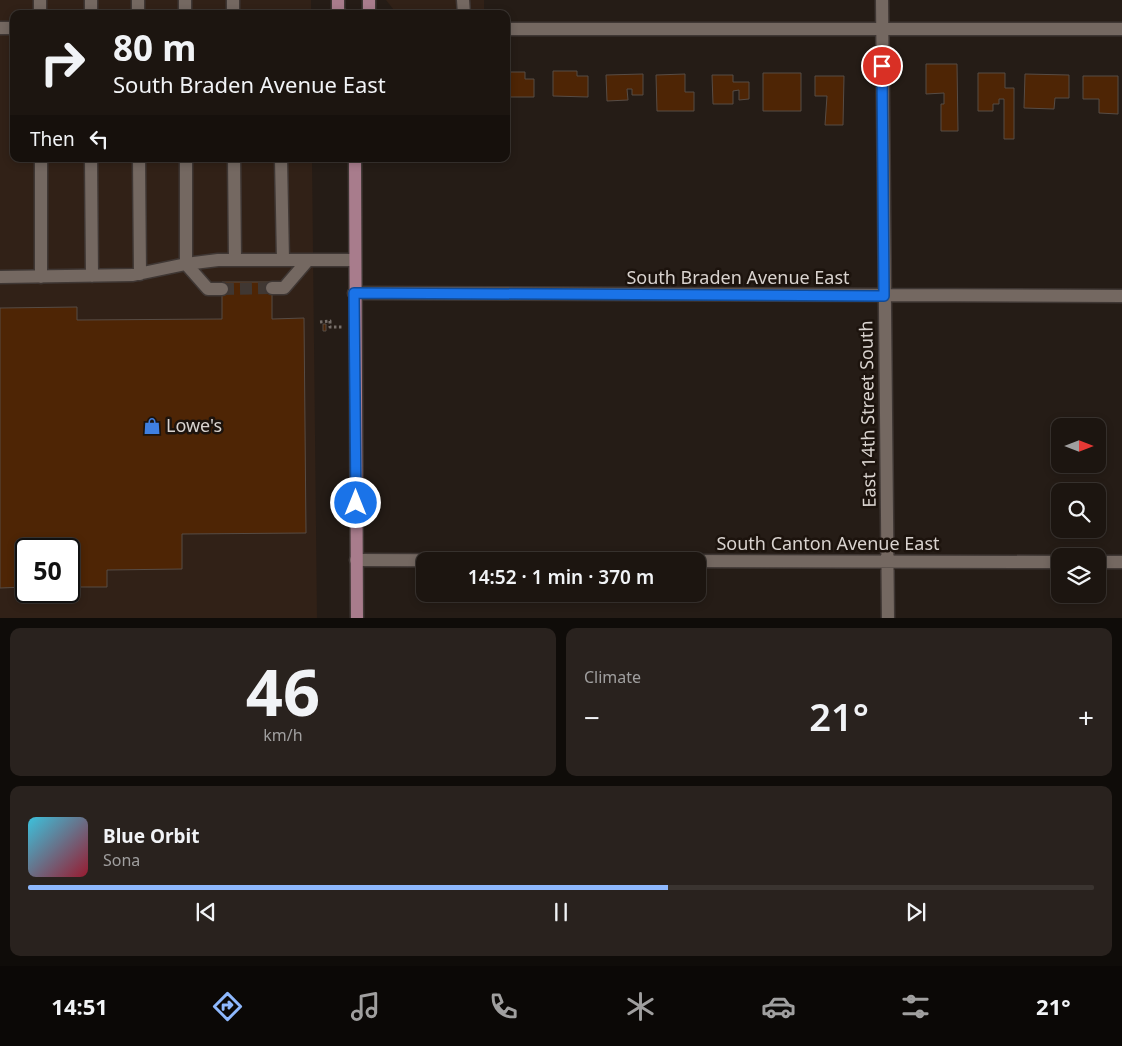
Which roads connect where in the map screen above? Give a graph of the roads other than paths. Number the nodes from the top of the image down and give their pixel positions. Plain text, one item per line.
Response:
1 (882, 0) edge
2 (510, 29) edge
3 (882, 29) junction
4 (1122, 29) edge
5 (41, 162) edge
6 (91, 162) edge
7 (140, 162) edge
8 (186, 162) edge
9 (234, 162) edge
10 (281, 162) edge
11 (355, 162) edge
12 (236, 260) junction
13 (283, 260) junction
14 (308, 260) junction
15 (354, 260) junction
16 (186, 264) junction
17 (140, 274) junction
18 (92, 276) junction
19 (41, 277) junction
20 (0, 278) edge
21 (272, 288) tunnel mouth
22 (222, 289) tunnel mouth
23 (354, 293) junction
24 (884, 296) junction
25 (1122, 296) edge
26 (356, 560) junction
27 (887, 562) junction
28 (1051, 562) edge
29 (1106, 562) edge
30 (1122, 562) edge
31 (357, 618) edge
32 (888, 618) edge

1 - 3 street, East 14th Street South
2 - 3 street
3 - 4 street
3 - 24 street, East 14th Street South
5 - 19 street
6 - 18 street
7 - 17 street
8 - 16 street
9 - 12 street
10 - 13 street
11 - 15 main road
12 - 13 street
12 - 16 street
13 - 14 street
14 - 15 street
14 - 21 street
15 - 23 main road
16 - 17 street
16 - 22 street
17 - 18 street
18 - 19 street
19 - 20 street
23 - 24 street, South Braden Avenue East
23 - 26 main road
24 - 25 street, South Braden Avenue East
24 - 27 street, East 14th Street South
26 - 27 street, South Canton Avenue East
26 - 31 main road
27 - 28 street, South Canton Avenue East
27 - 32 street, East 14th Street South
29 - 30 street

